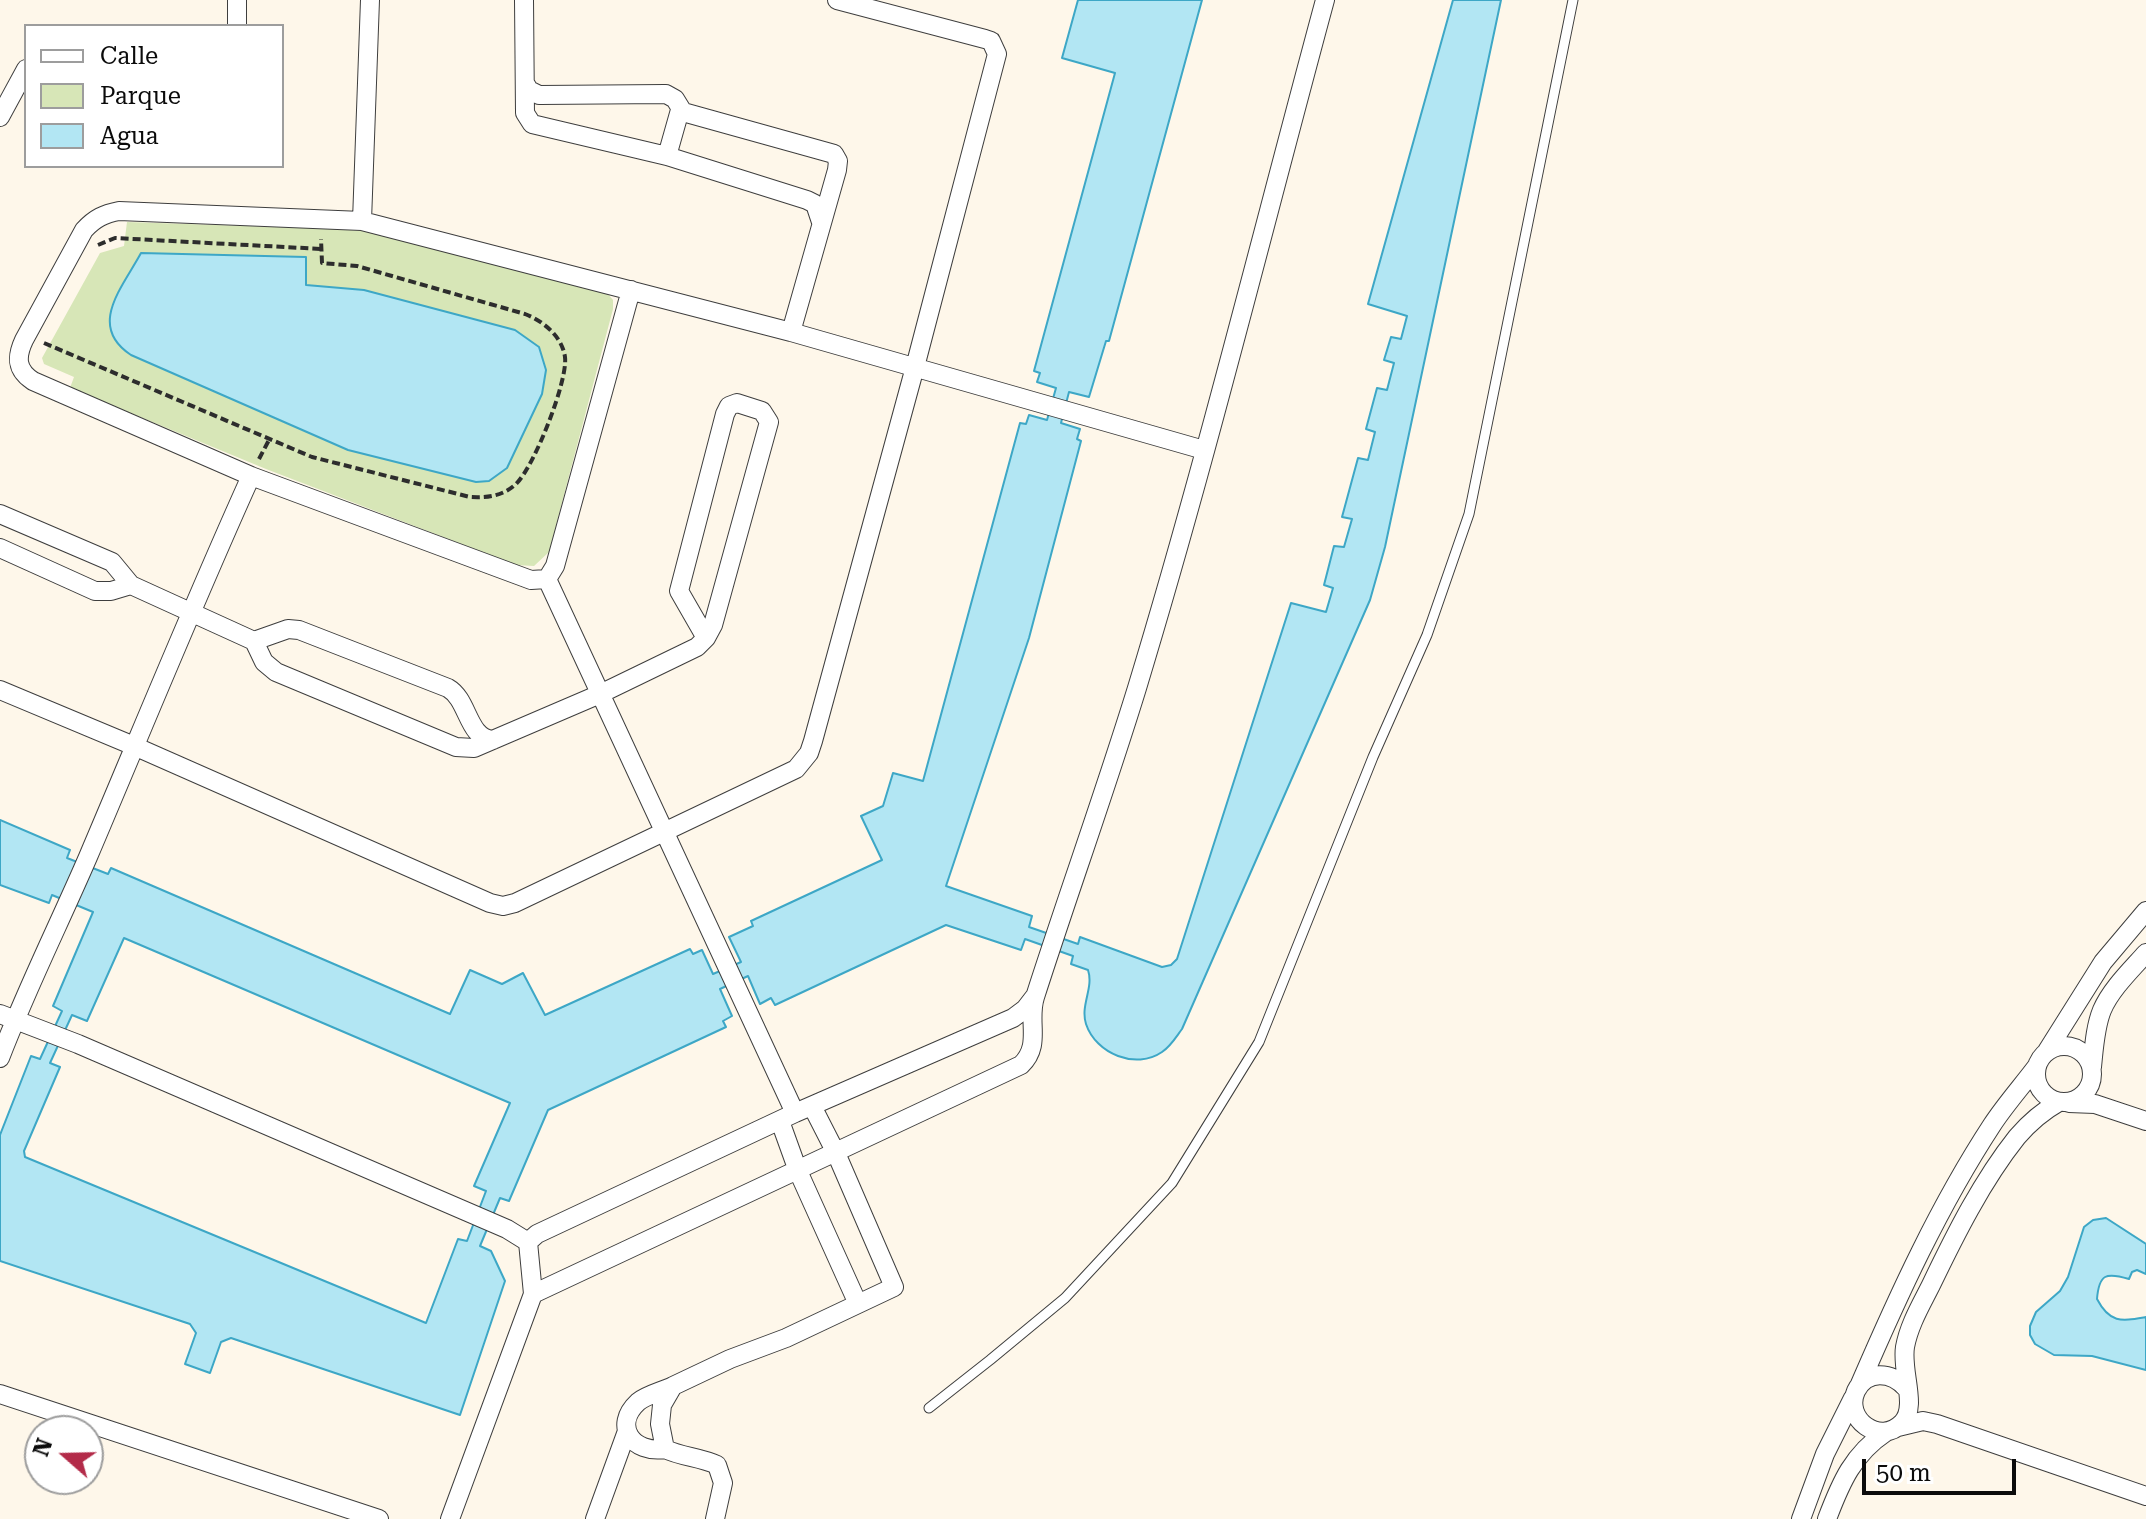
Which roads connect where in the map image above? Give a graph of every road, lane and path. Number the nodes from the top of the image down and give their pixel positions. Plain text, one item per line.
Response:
1 (237, 0) edge
2 (370, 0) edge
3 (524, 0) edge
4 (837, 0) edge
5 (1325, 0) edge
6 (1573, 0) edge
7 (237, 24) edge
8 (24, 73) edge
9 (525, 83) junction
10 (680, 110) junction
11 (0, 117) edge
12 (667, 156) junction
13 (362, 221) junction
14 (821, 222) junction
15 (95, 247) dead end
16 (631, 290) junction
17 (51, 331) dead end
18 (791, 332) junction
19 (9, 360) edge
20 (915, 367) junction
21 (1204, 450) junction
22 (251, 476) junction
23 (0, 514) edge
24 (0, 548) edge
25 (547, 579) junction
26 (131, 585) junction
27 (191, 610) junction
28 (706, 638) junction
29 (254, 641) junction
30 (0, 690) edge
31 (600, 694) junction
32 (493, 740) junction
33 (134, 746) junction
34 (664, 831) junction
35 (2146, 911) edge
36 (2146, 953) edge
37 (1035, 996) junction
38 (7, 1017) edge
39 (0, 1058) edge
40 (2042, 1058) junction
41 (2092, 1072) junction
42 (2064, 1102) junction
43 (2120, 1111) junction
44 (796, 1113) junction
45 (2146, 1121) edge
46 (836, 1153) junction
47 (798, 1171) junction
48 (528, 1242) junction
49 (533, 1294) junction
50 (858, 1304) junction
51 (673, 1386) junction
52 (1856, 1391) junction
53 (1908, 1391) junction
54 (0, 1394) edge
55 (929, 1408) dead end
56 (1937, 1424) junction
57 (1891, 1430) junction
58 (627, 1431) junction
59 (665, 1449) junction
60 (2146, 1496) edge
61 (379, 1519) edge
62 (450, 1519) edge
63 (595, 1519) edge
64 (715, 1519) edge
65 (1801, 1519) edge
66 (1827, 1519) edge

1 - 7 street
2 - 13 street
3 - 9 street
4 - 20 street
5 - 21 street
6 - 55 lane
8 - 11 street
9 - 10 street
9 - 12 street
10 - 12 street
10 - 14 street
12 - 14 street
13 - 16 street
13 - 19 street
14 - 18 street
15 - 17 path
16 - 18 street
16 - 25 street
18 - 20 street
19 - 22 street
20 - 21 street
20 - 34 street
21 - 37 street
22 - 25 street
22 - 27 street
23 - 26 street
24 - 26 street
25 - 31 street
26 - 27 street
27 - 29 street
27 - 33 street
28 - 28 street
28 - 31 street
29 - 32 street
29 - 32 street
30 - 33 street
31 - 32 street
31 - 34 street
33 - 34 street
33 - 38 street
34 - 44 street
35 - 40 street
36 - 41 street
37 - 44 street
37 - 46 street
38 - 39 street
38 - 48 street
40 - 41 street
40 - 42 street
40 - 52 street
41 - 42 street
41 - 43 street
42 - 43 street
42 - 53 street
43 - 45 street
44 - 46 street
44 - 47 street
44 - 48 street
46 - 47 street
46 - 50 street
47 - 49 street
47 - 50 street
48 - 49 street
49 - 62 street
50 - 51 street
51 - 58 street
51 - 59 street
52 - 53 street
52 - 57 street
52 - 65 street
53 - 56 street
53 - 57 street
54 - 61 street
56 - 57 street
56 - 60 street
57 - 66 street
58 - 59 street
58 - 63 street
59 - 64 street

